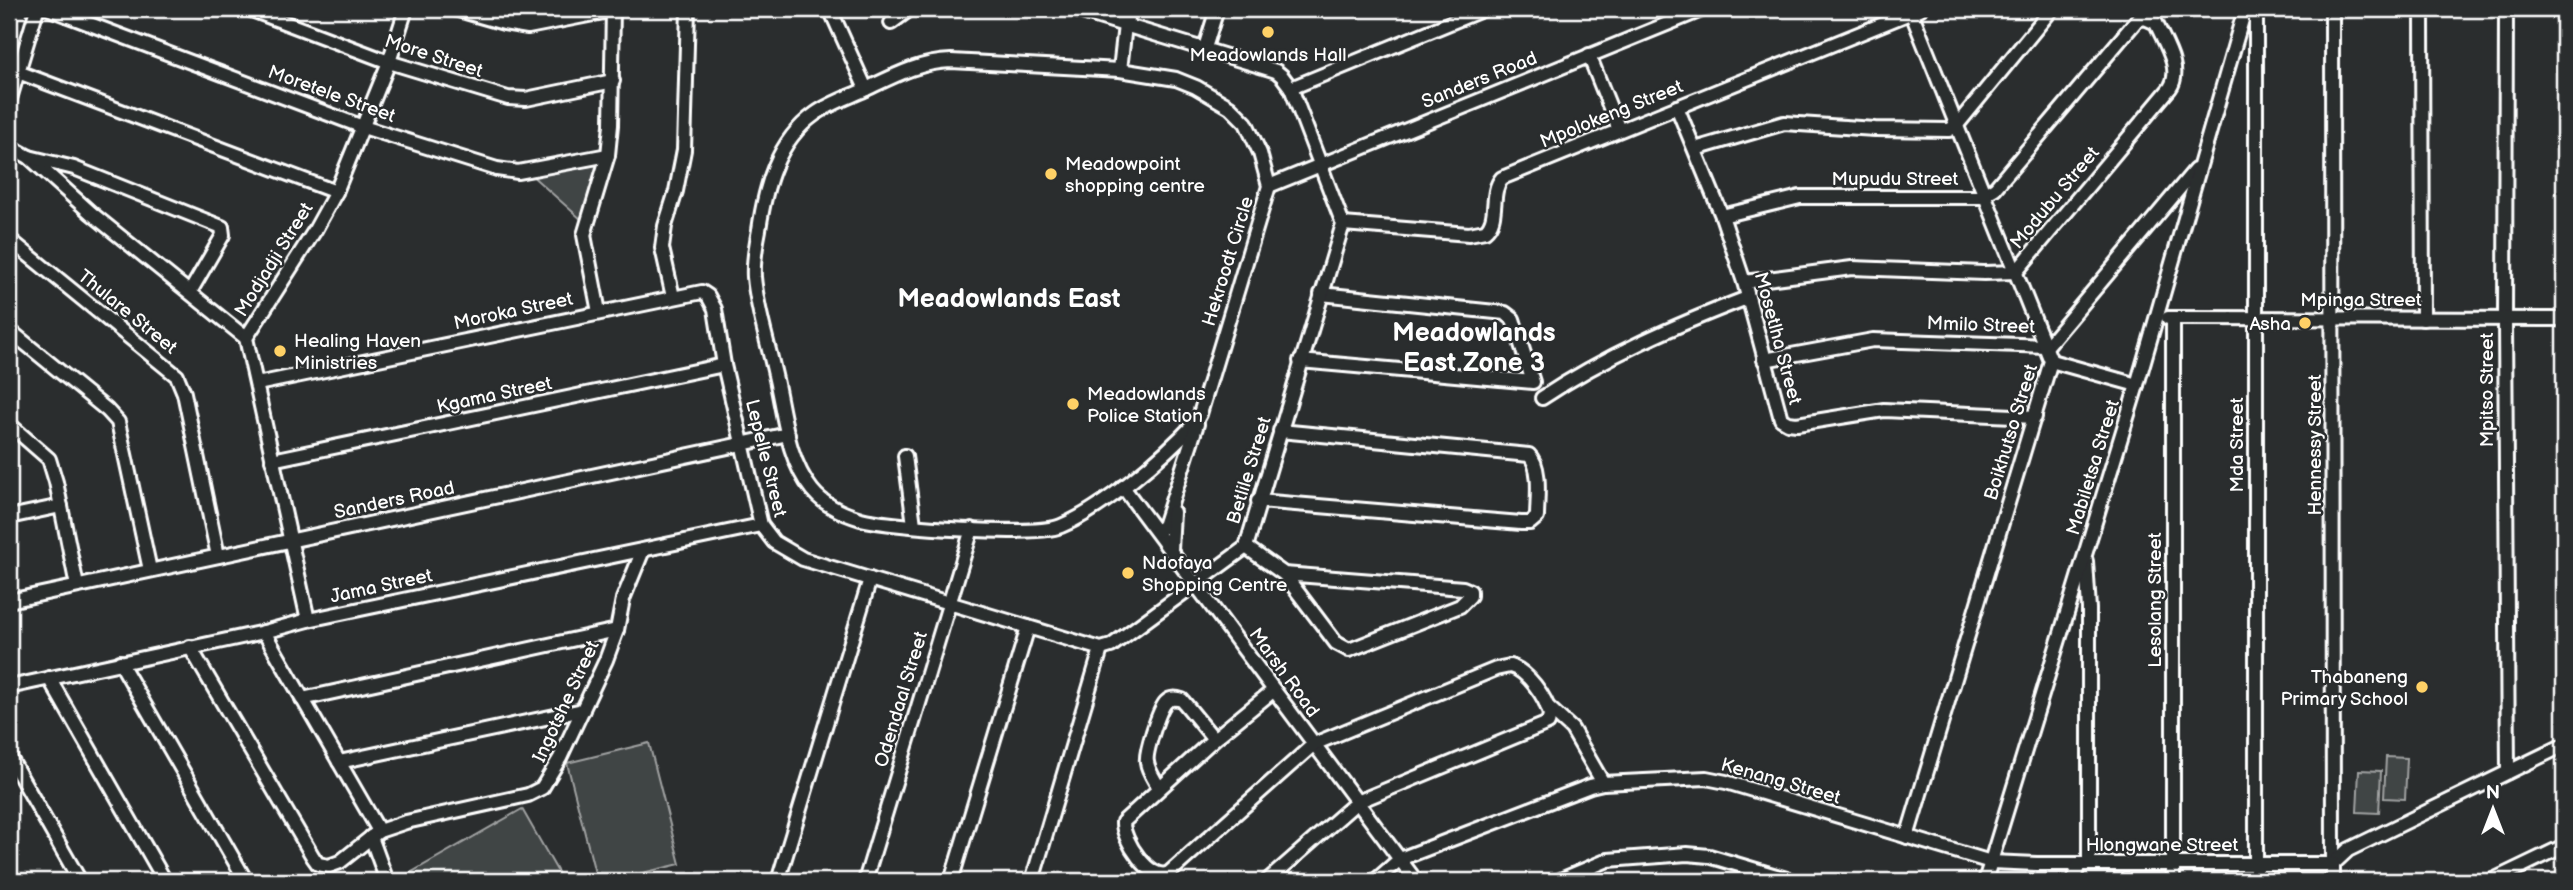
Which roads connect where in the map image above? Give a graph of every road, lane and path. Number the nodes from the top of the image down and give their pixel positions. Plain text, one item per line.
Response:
1 (37, 9) edge
2 (50, 9) edge
3 (248, 9) edge
4 (406, 9) edge
5 (454, 9) edge
6 (614, 9) edge
7 (688, 9) edge
8 (830, 9) edge
9 (910, 9) edge
10 (1072, 9) edge
11 (1130, 9) edge
12 (1217, 9) edge
13 (1484, 9) edge
14 (1703, 9) edge
15 (2052, 9) edge
16 (2245, 9) edge
17 (2256, 9) edge
18 (2332, 9) edge
19 (2422, 9) edge
20 (2506, 9) edge
21 (1914, 10) edge
22 (891, 23) dead end
23 (2156, 23) joint
24 (1125, 25) junction
25 (1205, 48) junction
26 (1589, 55) junction
27 (390, 62) junction
28 (1120, 70) junction
29 (18, 72) junction
30 (613, 81) junction
31 (1291, 88) junction
32 (866, 89) junction
33 (9, 102) edge
34 (1677, 107) junction
35 (1956, 125) junction
36 (363, 127) junction
37 (1619, 130) junction
38 (9, 146) edge
39 (1695, 149) junction
40 (608, 155) junction
41 (29, 157) junction
42 (1319, 165) junction
43 (2199, 166) junction
44 (1269, 186) junction
45 (336, 192) junction
46 (1985, 195) junction
47 (1722, 216) junction
48 (1343, 223) junction
49 (9, 239) edge
50 (2016, 272) junction
51 (1744, 282) junction
52 (190, 292) junction
53 (695, 292) joint
54 (1321, 294) junction
55 (673, 297) junction
56 (1747, 298) junction
57 (598, 312) junction
58 (2157, 318) junction
59 (2173, 318) junction
60 (2255, 319) junction
61 (2333, 319) junction
62 (2423, 319) junction
63 (2564, 319) edge
64 (2505, 320) junction
65 (9, 330) edge
66 (246, 338) junction
67 (2047, 345) junction
68 (1764, 360) junction
69 (1300, 361) junction
70 (2051, 361) junction
71 (724, 365) junction
72 (257, 384) junction
73 (2137, 385) junction
74 (1539, 389) junction
75 (1200, 414) junction
76 (2035, 417) junction
77 (9, 424) edge
78 (1280, 431) junction
79 (788, 434) junction
80 (743, 443) junction
81 (905, 456) dead end
82 (272, 460) junction
83 (1123, 486) junction
84 (1174, 495) junction
85 (1258, 501) junction
86 (61, 506) junction
87 (9, 517) edge
88 (761, 525) junction
89 (914, 525) junction
90 (972, 529) junction
91 (1157, 531) junction
92 (290, 541) junction
93 (1246, 547) junction
94 (643, 550) junction
95 (1171, 550) junction
96 (2086, 554) junction
97 (218, 556) junction
98 (150, 570) junction
99 (1284, 574) junction
100 (870, 579) junction
101 (1198, 584) junction
102 (77, 586) junction
103 (9, 601) edge
104 (949, 603) junction
105 (308, 620) junction
106 (1028, 627) junction
107 (617, 630) junction
108 (264, 632) junction
109 (190, 647) junction
110 (1101, 649) junction
111 (120, 662) junction
112 (49, 678) junction
113 (9, 687) edge
114 (1274, 690) junction
115 (302, 699) junction
116 (1547, 706) junction
117 (583, 710) junction
118 (1214, 739) junction
119 (1314, 744) junction
120 (2564, 745) edge
121 (9, 756) edge
122 (339, 762) junction
123 (2508, 772) junction
124 (1603, 783) junction
125 (1159, 788) junction
126 (1357, 802) junction
127 (375, 834) junction
128 (1907, 837) junction
129 (2564, 846) edge
130 (1400, 859) junction
131 (1991, 862) junction
132 (2084, 864) junction
133 (2172, 864) junction
134 (2256, 864) junction
135 (2333, 864) junction
136 (80, 881) edge
137 (165, 881) edge
138 (246, 881) edge
139 (387, 881) edge
140 (778, 881) edge
141 (865, 881) edge
142 (951, 881) edge
143 (1032, 881) edge
144 (1267, 881) edge
145 (1375, 881) edge
146 (1416, 881) edge
147 (1558, 881) edge
148 (1793, 881) edge
149 (1985, 881) edge
150 (2073, 881) edge
151 (2173, 881) edge
152 (2256, 881) edge
153 (2333, 881) edge
154 (2491, 881) edge

1 - 29 street
2 - 36 street, Moretele Street
3 - 27 street, More Street
4 - 27 street, Modjadji Street
5 - 6 street
6 - 30 street
7 - 55 street
8 - 32 street
9 - 22 street
10 - 24 street
11 - 24 street
12 - 25 street
13 - 31 street
14 - 26 street, Sanders Road
15 - 35 street
16 - 43 street, Mabiletsa Street
17 - 60 street, Mda Street
18 - 61 street, Hennessy Street
19 - 62 street
20 - 64 street, Mpitso Street
21 - 34 street, Mpolokeng Street
21 - 35 street, Boikhutso Street
23 - 46 street, Mupudu Street
23 - 50 street, Modubu Street
24 - 25 street
24 - 28 street
25 - 31 street
26 - 37 street
26 - 42 street, Sanders Road
27 - 30 street, More Street
27 - 36 street, Modjadji Street
28 - 32 street, Hekroodt Circle
28 - 44 street, Hekroodt Circle
29 - 33 street
29 - 45 street
30 - 40 street
31 - 42 street
32 - 79 street, Hekroodt Circle
34 - 37 street, Mpolokeng Street
34 - 39 street, Mosetlha Street
35 - 39 street
35 - 46 street, Boikhutso Street
36 - 40 street, Moretele Street
36 - 45 street, Modjadji Street
37 - 48 street, Mpolokeng Street
38 - 41 street
39 - 47 street, Mosetlha Street
40 - 57 street
41 - 52 street
41 - 52 street
42 - 44 street, Sanders Road
42 - 48 street
43 - 58 street, Mabiletsa Street
43 - 67 street, Mmilo Street
44 - 75 street, Hekroodt Circle
45 - 66 street, Modjadji Street
46 - 47 street, Mupudu Street
46 - 50 street, Boikhutso Street
47 - 51 street, Mosetlha Street
48 - 54 street, Betlile Street
49 - 97 street, Thulare Street
50 - 51 street, Modubu Street
50 - 67 street, Boikhutso Street
51 - 56 street, Mosetlha Street
52 - 66 street
53 - 55 street, Moroka Street
53 - 71 street, Lepelle Street
54 - 69 street, Betlile Street
54 - 74 street
55 - 57 street, Moroka Street
56 - 68 street, Mosetlha Street
56 - 74 street
57 - 72 street, Moroka Street
58 - 59 street, Mpinga Street
58 - 73 street, Mabiletsa Street
59 - 60 street, Mpinga Street
59 - 133 street, Lesolang Street
60 - 61 street, Mpinga Street
60 - 134 street, Mda Street
61 - 62 street, Mpinga Street
61 - 135 street, Hennessy Street
62 - 64 street, Mpinga Street
63 - 64 street, Mpinga Street
64 - 123 street, Mpitso Street
65 - 98 street
66 - 72 street, Modjadji Street
67 - 68 street, Mmilo Street
67 - 70 street, Boikhutso Street
68 - 76 street, Mosetlha Street
69 - 74 street
69 - 78 street, Betlile Street
70 - 73 street
70 - 76 street, Boikhutso Street
71 - 80 street, Lepelle Street
71 - 82 street, Kgama Street
72 - 82 street, Modjadji Street
73 - 96 street, Mabiletsa Street
75 - 83 street, Hekroodt Circle
75 - 84 street
76 - 128 street, Boikhutso Street
77 - 86 street
78 - 85 street, Betlile Street
78 - 85 street
79 - 80 street, Sanders Road
79 - 89 street, Hekroodt Circle
80 - 88 street, Lepelle Street
80 - 92 street, Sanders Road
81 - 89 street
82 - 92 street, Modjadji Street
83 - 90 street, Hekroodt Circle
83 - 91 street, Marsh Road
84 - 91 street
84 - 95 street
85 - 93 street, Betlile Street
86 - 87 street
86 - 102 street
88 - 94 street, Jama Street
88 - 100 street, Lepelle Street
89 - 90 street, Hekroodt Circle
90 - 104 street, Odendaal Street
91 - 95 street, Marsh Road
92 - 97 street, Sanders Road
92 - 105 street, Modjadji Street
93 - 99 street
93 - 101 street, Betlile Street
94 - 105 street, Jama Street
94 - 107 street, Ingotshe Street
95 - 101 street, Marsh Road
96 - 131 street, Mabiletsa Street
96 - 132 street
97 - 98 street, Sanders Road
98 - 102 street, Sanders Road
99 - 99 street
100 - 104 street, Lepelle Street
100 - 140 street
101 - 110 street, Betlile Street
101 - 114 street, Marsh Road
102 - 103 street, Sanders Road
104 - 106 street
104 - 141 street, Odendaal Street
105 - 108 street, Jama Street
106 - 110 street
106 - 142 street
107 - 115 street
107 - 117 street, Ingotshe Street
108 - 109 street, Jama Street
108 - 115 street
109 - 111 street, Jama Street
109 - 127 street, Ingotshe Street
110 - 143 street
111 - 112 street, Jama Street
111 - 138 street
112 - 113 street, Jama Street
112 - 137 street
114 - 118 street
114 - 119 street, Marsh Road
115 - 122 street
116 - 119 street
116 - 124 street
116 - 126 street
117 - 122 street
117 - 127 street, Ingotshe Street
118 - 125 street
118 - 125 street
119 - 125 street
119 - 126 street, Marsh Road
120 - 123 street
121 - 136 street
122 - 127 street
123 - 135 street
124 - 128 street, Kenang Street
124 - 130 street, Kenang Street
126 - 130 street, Marsh Road
126 - 144 street
127 - 139 street
128 - 131 street, Kenang Street
129 - 154 street
130 - 145 street
130 - 146 street, Marsh Road
131 - 132 street, Hlongwane Street
131 - 149 street, Mabiletsa Street
132 - 133 street, Hlongwane Street
132 - 150 street
133 - 134 street, Hlongwane Street
133 - 151 street, Lesolang Street
134 - 135 street, Hlongwane Street
134 - 152 street, Mda Street
135 - 153 street, Hennessy Street
147 - 148 street

